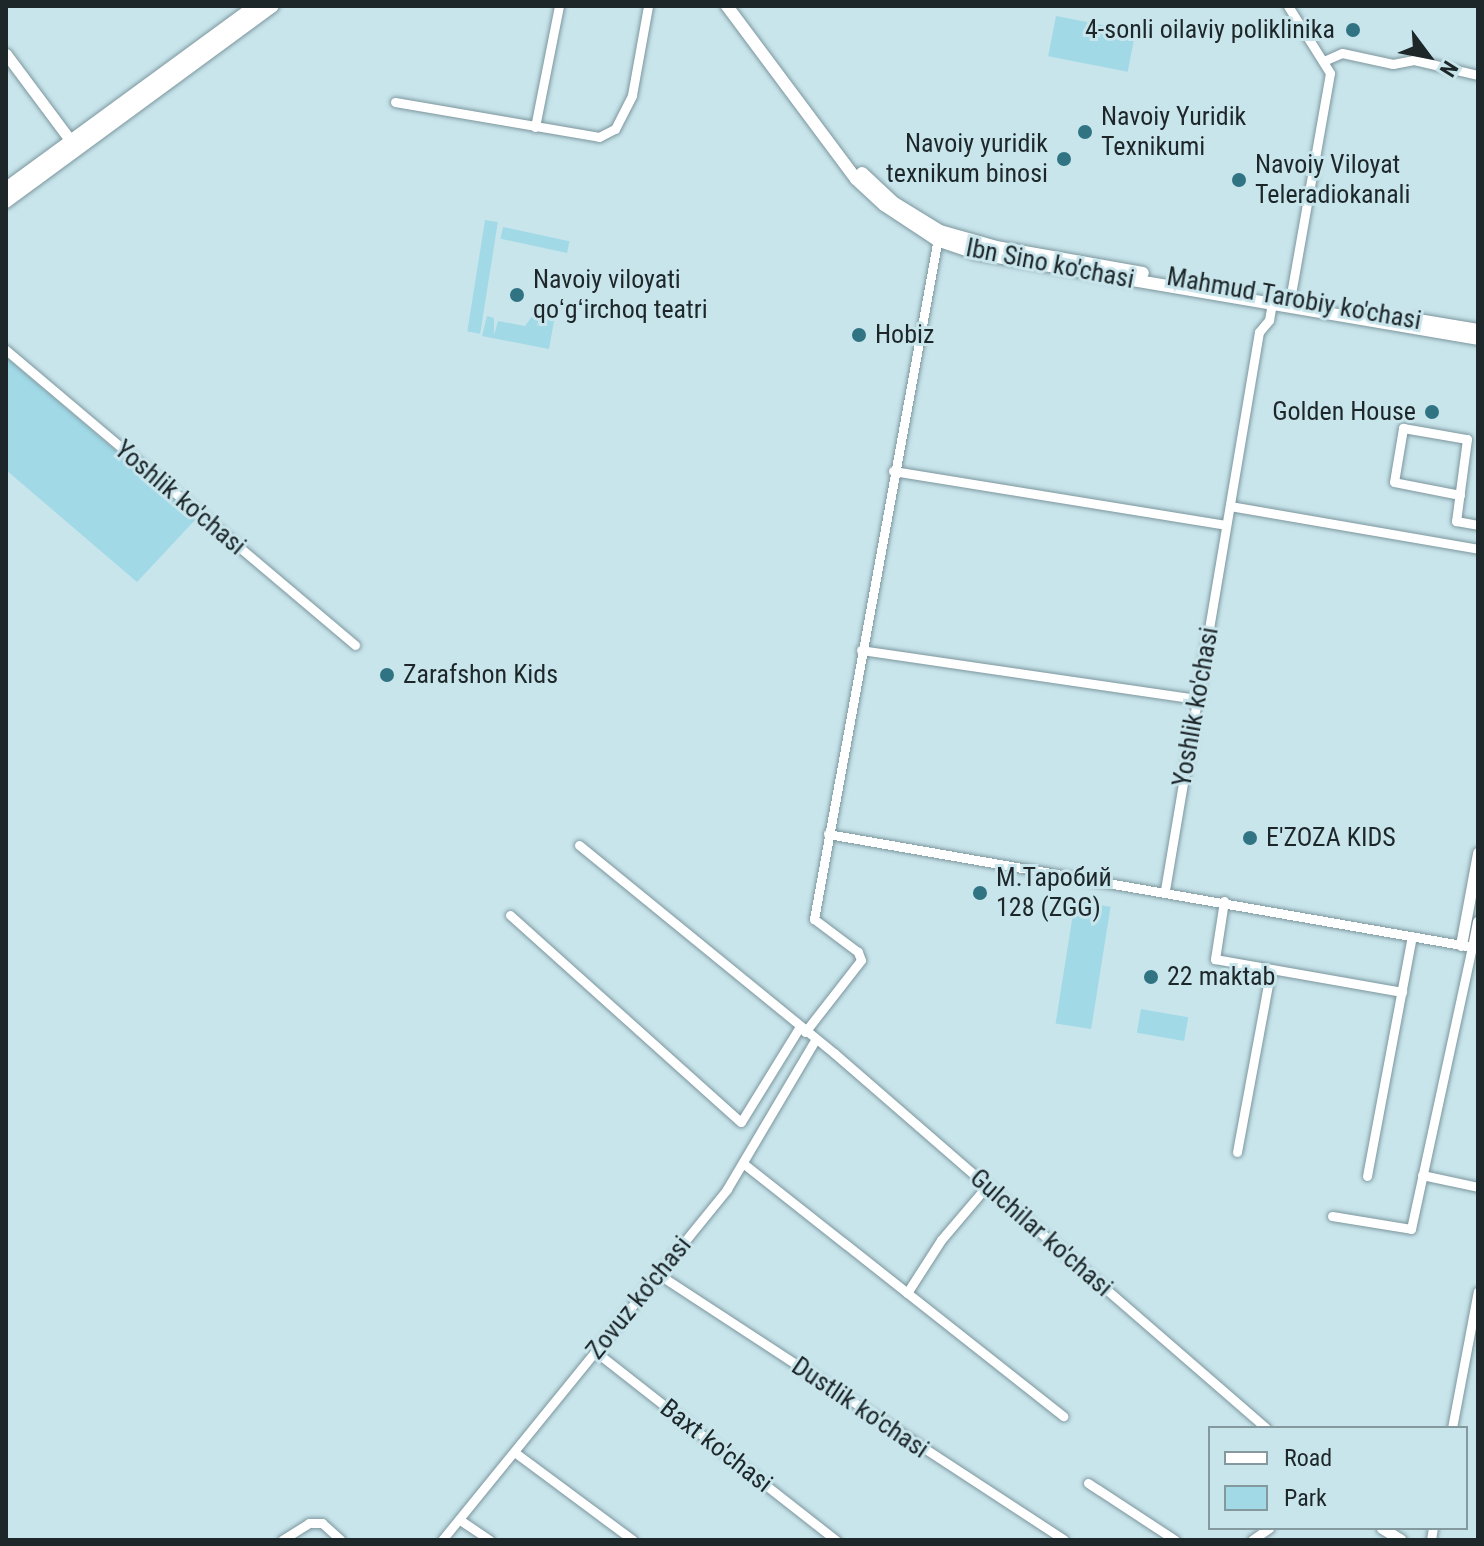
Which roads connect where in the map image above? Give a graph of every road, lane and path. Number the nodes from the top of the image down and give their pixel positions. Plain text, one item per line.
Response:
1 (255, 6) edge
2 (273, 6) edge
3 (559, 6) edge
4 (648, 6) edge
5 (727, 6) edge
6 (737, 6) edge
7 (1290, 7) edge
8 (6, 54) edge
9 (1326, 60) junction
10 (1478, 75) edge
11 (395, 102) dead end
12 (535, 127) junction
13 (70, 140) junction
14 (6, 188) edge
15 (6, 202) edge
16 (939, 235) junction
17 (1273, 300) junction
18 (1290, 303) junction
19 (1478, 330) edge
20 (1478, 339) edge
21 (6, 350) edge
22 (893, 471) junction
23 (1460, 495) junction
24 (1230, 506) junction
25 (1226, 525) junction
26 (1478, 525) edge
27 (1478, 549) edge
28 (355, 645) dead end
29 (861, 650) junction
30 (1197, 699) junction
31 (828, 834) junction
32 (579, 845) dead end
33 (1478, 853) edge
34 (1165, 890) junction
35 (1224, 901) junction
36 (510, 915) dead end
37 (1478, 921) edge
38 (1412, 936) junction
39 (1471, 947) edge
40 (1271, 969) junction
41 (1402, 992) junction
42 (802, 1030) junction
43 (815, 1040) junction
44 (1237, 1152) dead end
45 (744, 1164) junction
46 (1422, 1175) junction
47 (1367, 1176) dead end
48 (987, 1186) junction
49 (1478, 1187) edge
50 (1332, 1216) dead end
51 (658, 1274) junction
52 (1478, 1291) edge
53 (907, 1293) junction
54 (596, 1352) junction
55 (1063, 1416) dead end
56 (1264, 1426) edge
57 (1452, 1426) edge
58 (517, 1454) junction
59 (1088, 1483) dead end
60 (460, 1520) junction
61 (282, 1540) edge
62 (341, 1540) edge
63 (442, 1540) edge
64 (490, 1540) edge
65 (633, 1540) edge
66 (836, 1540) edge
67 (1064, 1540) edge
68 (1175, 1540) edge

1 - 13 main road
2 - 15 main road
3 - 12 street
4 - 12 street
5 - 16 main road, Ibn Sino ko'chasi
6 - 16 main road, Mahmud Tarobiy ko'chasi
7 - 9 street
8 - 13 street
9 - 10 street
9 - 18 street
11 - 12 street
13 - 14 main road
16 - 17 main road, Mahmud Tarobiy ko'chasi
16 - 22 street
17 - 18 main road, Mahmud Tarobiy ko'chasi
17 - 24 street, Yoshlik ko'chasi
18 - 19 main road, Mahmud Tarobiy ko'chasi
18 - 20 main road
21 - 28 street, Yoshlik ko'chasi
22 - 25 street
22 - 29 street
23 - 23 street
23 - 26 street
24 - 25 street, Yoshlik ko'chasi
24 - 27 street
25 - 30 street, Yoshlik ko'chasi
29 - 30 street
29 - 31 street
30 - 34 street, Yoshlik ko'chasi
31 - 34 street
31 - 42 street
32 - 42 street, Gulchilar ko'chasi
33 - 39 street
34 - 35 street
35 - 38 street
35 - 40 street
36 - 42 street
37 - 39 street
38 - 39 street
38 - 41 street
39 - 46 street
40 - 41 street
40 - 44 street
41 - 47 street
42 - 43 street, Gulchilar ko'chasi
43 - 45 street, Zovuz ko'chasi
43 - 48 street, Gulchilar ko'chasi
45 - 51 street, Zovuz ko'chasi
45 - 53 street
46 - 49 street
46 - 50 street
48 - 53 street
48 - 56 street, Gulchilar ko'chasi
51 - 54 street, Zovuz ko'chasi
51 - 67 street, Dustlik ko'chasi
52 - 57 street
53 - 55 street
54 - 58 street, Zovuz ko'chasi
54 - 66 street, Baxt ko'chasi
58 - 60 street, Zovuz ko'chasi
58 - 65 street
59 - 68 street
60 - 63 street, Zovuz ko'chasi
60 - 64 street
61 - 62 street

